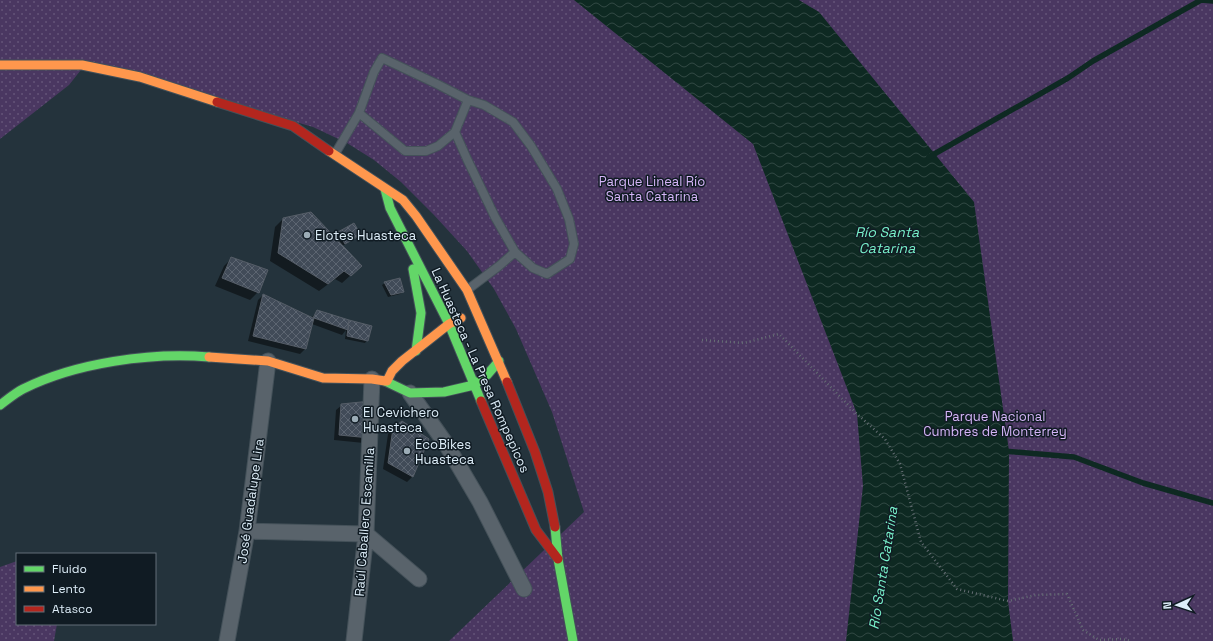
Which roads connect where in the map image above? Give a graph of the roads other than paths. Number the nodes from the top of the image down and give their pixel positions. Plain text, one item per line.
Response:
1 (0, 65) edge
2 (468, 100) junction
3 (360, 113) junction
4 (455, 132) junction
5 (335, 154) junction
6 (385, 189) junction
7 (403, 231) junction
8 (515, 252) junction
9 (463, 292) junction
10 (480, 317) junction
11 (449, 324) junction
12 (416, 352) junction
13 (268, 361) junction
14 (500, 361) junction
15 (380, 380) junction
16 (474, 385) junction
17 (410, 393) junction
18 (0, 405) edge
19 (247, 531) junction
20 (366, 534) junction
21 (558, 559) junction
22 (419, 579) dead end
23 (524, 589) dead end
24 (227, 641) edge
25 (354, 641) edge
26 (573, 641) edge

1 - 5 main road, La Huasteca - La Presa Rompepicos
2 - 3 lane
2 - 4 lane
2 - 8 lane
3 - 4 lane
3 - 5 lane
4 - 8 lane
5 - 6 main road, La Huasteca - La Presa Rompepicos
6 - 7 main road, La Huasteca - La Presa Rompepicos
6 - 9 main road, La Huasteca - La Presa Rompepicos
7 - 11 main road, La Huasteca - La Presa Rompepicos
7 - 12 main road
8 - 9 lane
9 - 10 main road, La Huasteca - La Presa Rompepicos
10 - 11 main road
10 - 14 main road, La Huasteca - La Presa Rompepicos
11 - 12 main road
11 - 16 main road, La Huasteca - La Presa Rompepicos
12 - 15 main road
13 - 15 main road
13 - 18 main road
13 - 19 street, José Guadalupe Lira
14 - 16 main road
14 - 21 main road, La Huasteca - La Presa Rompepicos
15 - 17 main road
15 - 20 street, Raúl Caballero Escamilla
16 - 17 main road
16 - 21 main road, La Huasteca - La Presa Rompepicos
17 - 23 street
19 - 20 street
19 - 24 street, José Guadalupe Lira
20 - 22 street
20 - 25 street, Raúl Caballero Escamilla
21 - 26 main road, La Huasteca - La Presa Rompepicos

